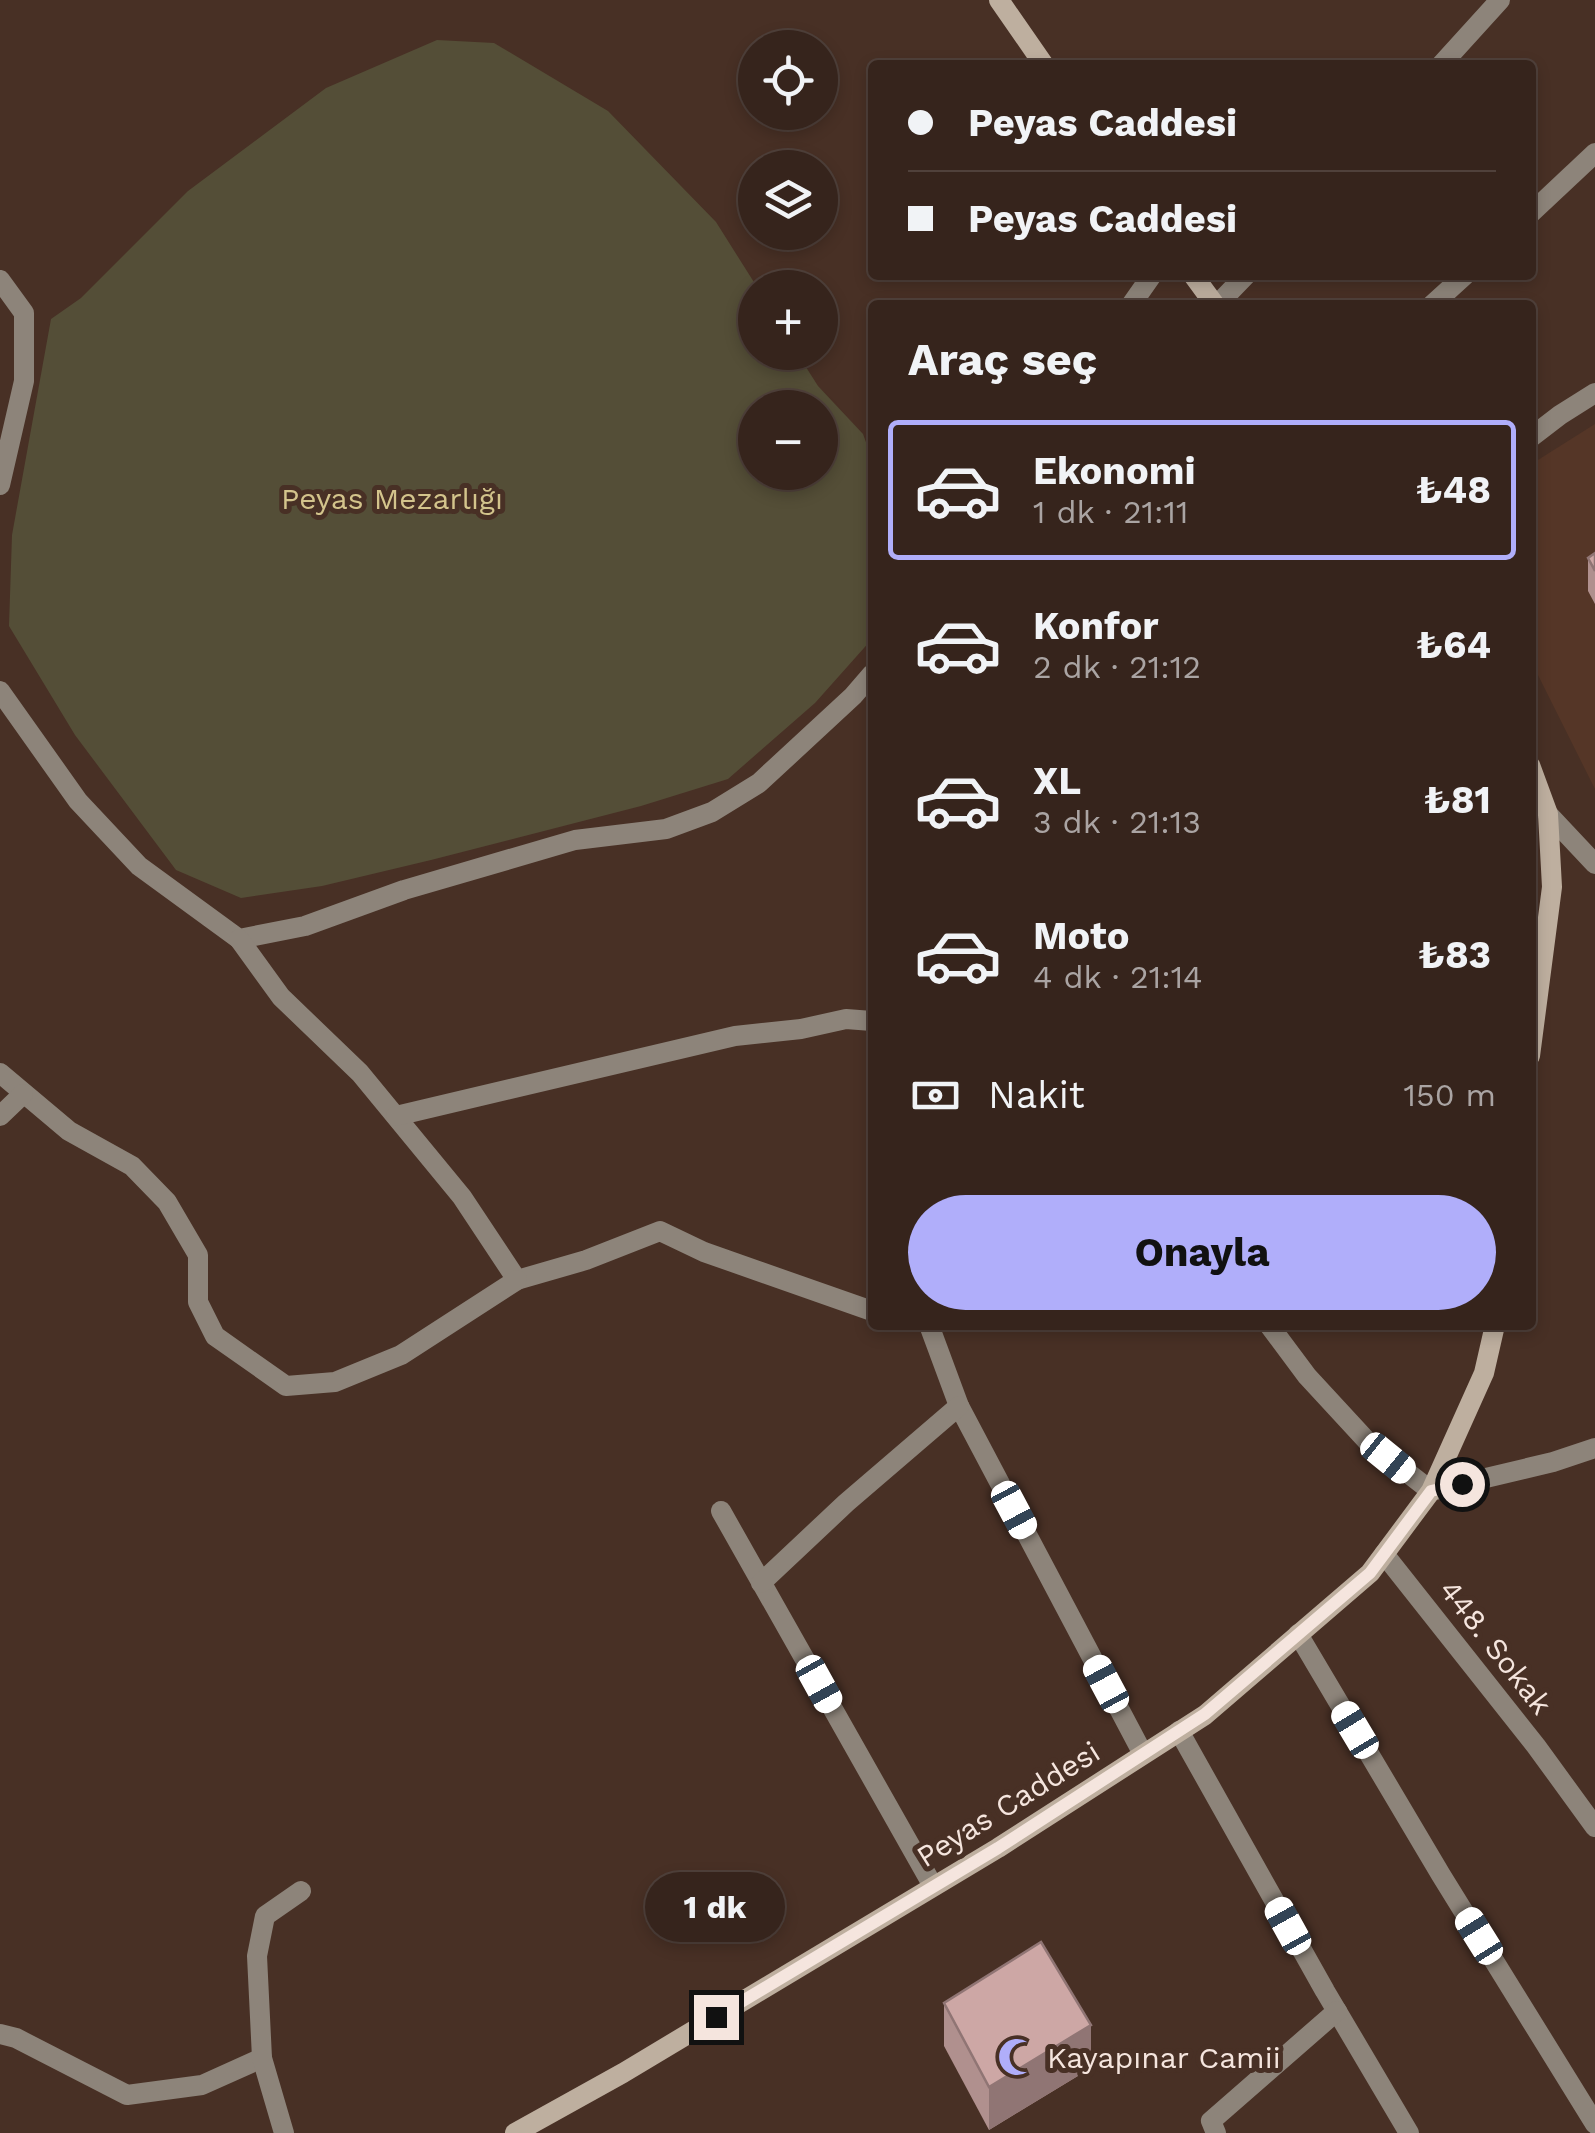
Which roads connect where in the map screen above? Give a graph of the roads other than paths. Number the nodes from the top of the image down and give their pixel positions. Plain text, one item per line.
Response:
1 (999, 0) edge
2 (1500, 0) edge
3 (1041, 60) edge
4 (1446, 60) edge
5 (1595, 153) edge
6 (1536, 208) edge
7 (0, 280) edge
8 (1197, 280) edge
9 (1241, 280) edge
10 (1460, 280) edge
11 (1212, 300) edge
12 (1221, 300) edge
13 (1438, 300) edge
14 (1595, 394) edge
15 (1536, 433) edge
16 (0, 485) edge
17 (868, 678) edge
18 (0, 691) edge
19 (1536, 781) edge
20 (1548, 814) junction
21 (1595, 864) edge
22 (239, 939) junction
23 (1536, 959) edge
24 (868, 1022) edge
25 (0, 1072) edge
26 (23, 1094) junction
27 (0, 1116) edge
28 (396, 1116) junction
29 (517, 1280) junction
30 (868, 1310) edge
31 (924, 1330) edge
32 (1273, 1330) edge
33 (1493, 1330) edge
34 (959, 1406) junction
35 (1595, 1448) edge
36 (1431, 1491) junction
37 (721, 1511) dead end
38 (1384, 1554) junction
39 (761, 1583) junction
40 (1298, 1634) junction
41 (1179, 1731) junction
42 (1144, 1754) junction
43 (1595, 1827) edge
44 (934, 1886) junction
45 (301, 1892) dead end
46 (1337, 2011) junction
47 (0, 2034) edge
48 (262, 2058) junction
49 (1595, 2124) edge
50 (284, 2133) edge
51 (515, 2133) edge
52 (1216, 2133) edge
53 (1409, 2133) edge

1 - 3 street
2 - 4 street
5 - 6 street
7 - 16 street
8 - 11 street
9 - 12 street
10 - 13 street
14 - 15 street
17 - 22 street
18 - 22 street
19 - 20 street
20 - 21 street
20 - 23 street
22 - 28 street
24 - 28 street
25 - 26 street
26 - 27 street
26 - 29 street
28 - 29 street
29 - 30 street
31 - 34 street
32 - 36 street
33 - 36 street, Peyas Caddesi
34 - 39 street
34 - 42 street
35 - 36 street
36 - 38 street, Peyas Caddesi
37 - 39 street
38 - 40 street, Peyas Caddesi
38 - 43 street, 448. Sokak
39 - 44 street
40 - 41 street, Peyas Caddesi
40 - 49 street
41 - 42 street, Peyas Caddesi
41 - 46 street
42 - 44 street, Peyas Caddesi
44 - 51 street, Peyas Caddesi
45 - 48 street
46 - 52 street
46 - 53 street
47 - 48 street
48 - 50 street

